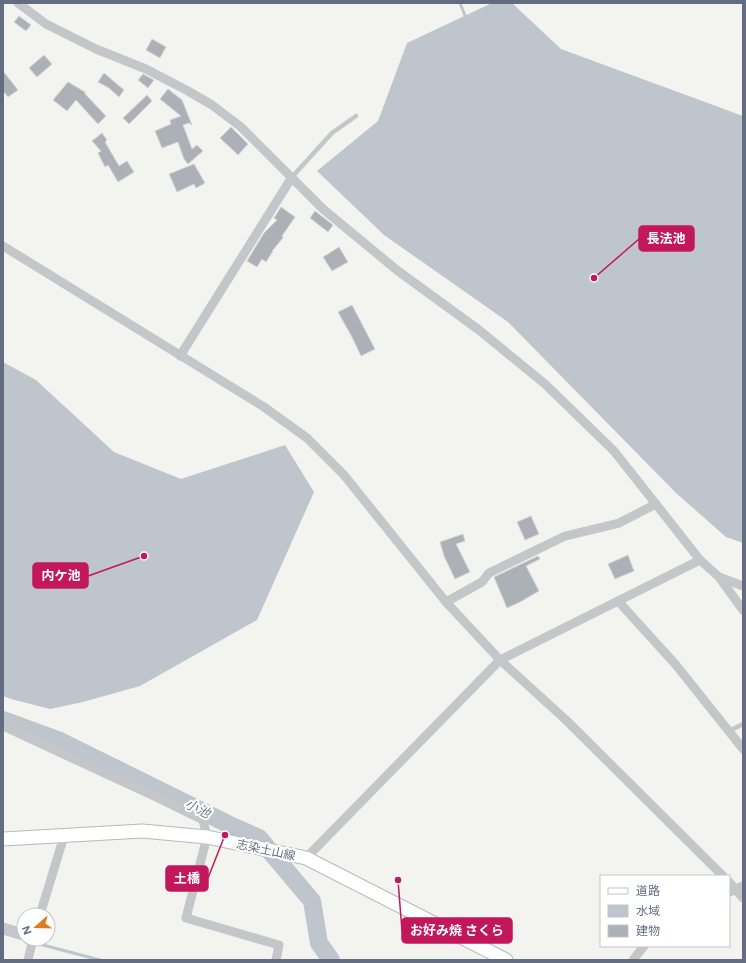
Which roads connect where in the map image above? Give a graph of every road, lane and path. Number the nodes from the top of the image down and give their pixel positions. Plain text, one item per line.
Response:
1 (18, 3) edge
2 (356, 116) dead end
3 (292, 177) junction
4 (3, 246) edge
5 (180, 356) junction
6 (656, 504) junction
7 (700, 560) junction
8 (719, 577) junction
9 (743, 586) edge
10 (618, 600) junction
11 (446, 602) junction
12 (743, 610) edge
13 (500, 660) junction
14 (743, 724) edge
15 (3, 726) edge
16 (729, 731) junction
17 (743, 749) edge
18 (64, 836) junction
19 (207, 837) junction
20 (3, 839) edge
21 (306, 858) junction
22 (722, 875) edge
23 (736, 889) edge
24 (743, 898) edge
25 (42, 907) edge
26 (3, 927) edge
27 (16, 931) edge
28 (31, 947) edge
29 (643, 947) edge
30 (28, 960) edge
31 (276, 960) edge
32 (506, 960) edge
33 (633, 960) edge

1 - 3 street
2 - 3 lane
3 - 5 street
3 - 6 street
4 - 5 street
5 - 11 street
6 - 7 street
6 - 11 street
7 - 8 street
7 - 10 street
8 - 9 street
8 - 12 street
10 - 13 street
10 - 16 street
11 - 13 street
13 - 21 street
13 - 22 street
14 - 16 lane
15 - 19 street
16 - 17 street
18 - 19 main road, 志染土山線
18 - 20 main road, 志染土山線
18 - 25 street
19 - 21 main road, 志染土山線
19 - 31 street
21 - 32 main road, 志染土山線
23 - 24 street
26 - 27 street
28 - 30 street
29 - 33 street

